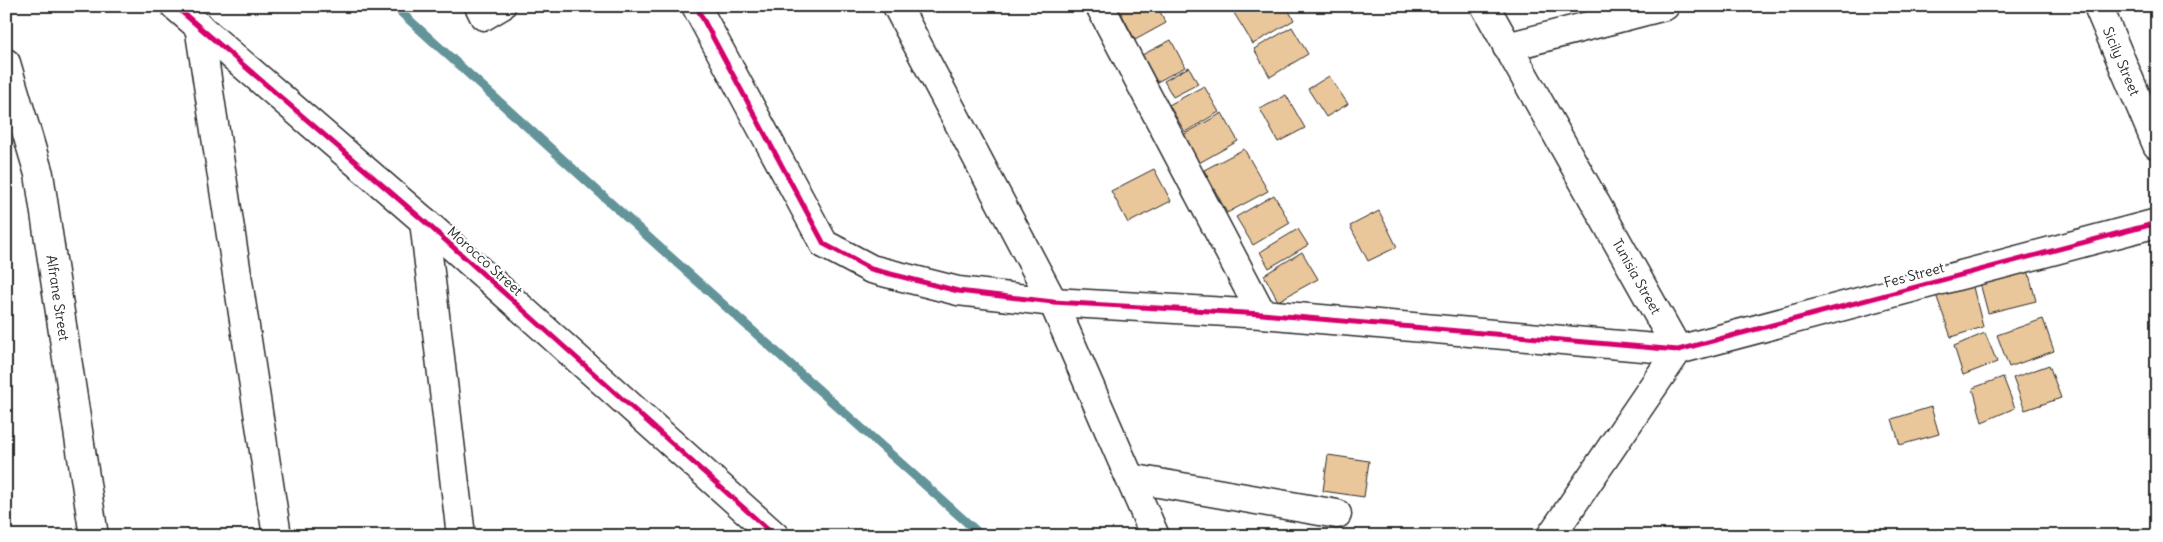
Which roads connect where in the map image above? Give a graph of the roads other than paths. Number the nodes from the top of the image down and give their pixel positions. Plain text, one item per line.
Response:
1 (175, 6) edge
2 (479, 6) edge
3 (501, 6) edge
4 (696, 6) edge
5 (897, 6) edge
6 (1100, 6) edge
7 (1485, 6) edge
8 (1665, 6) edge
9 (2098, 6) edge
10 (199, 26) junction
11 (1506, 47) junction
12 (6, 63) edge
13 (2157, 145) edge
14 (424, 221) junction
15 (2157, 223) edge
16 (1053, 302) junction
17 (1262, 314) junction
18 (1678, 350) junction
19 (1130, 478) junction
20 (1337, 514) dead end
21 (94, 536) edge
22 (278, 536) edge
23 (461, 536) edge
24 (775, 536) edge
25 (1155, 536) edge
26 (1550, 536) edge

1 - 10 street, Morocco Street
2 - 3 street
4 - 16 street, Fes Street
5 - 16 street
6 - 17 street
7 - 11 street, Tunisia Street
8 - 11 street
9 - 13 street, Sicily Street
10 - 14 street, Morocco Street
10 - 22 street
11 - 18 street, Tunisia Street
12 - 21 street, Alfrane Street
14 - 23 street
14 - 24 street, Morocco Street
15 - 18 street, Fes Street
16 - 17 street, Fes Street
16 - 19 street
17 - 18 street, Fes Street
18 - 26 street
19 - 20 street
19 - 25 street

